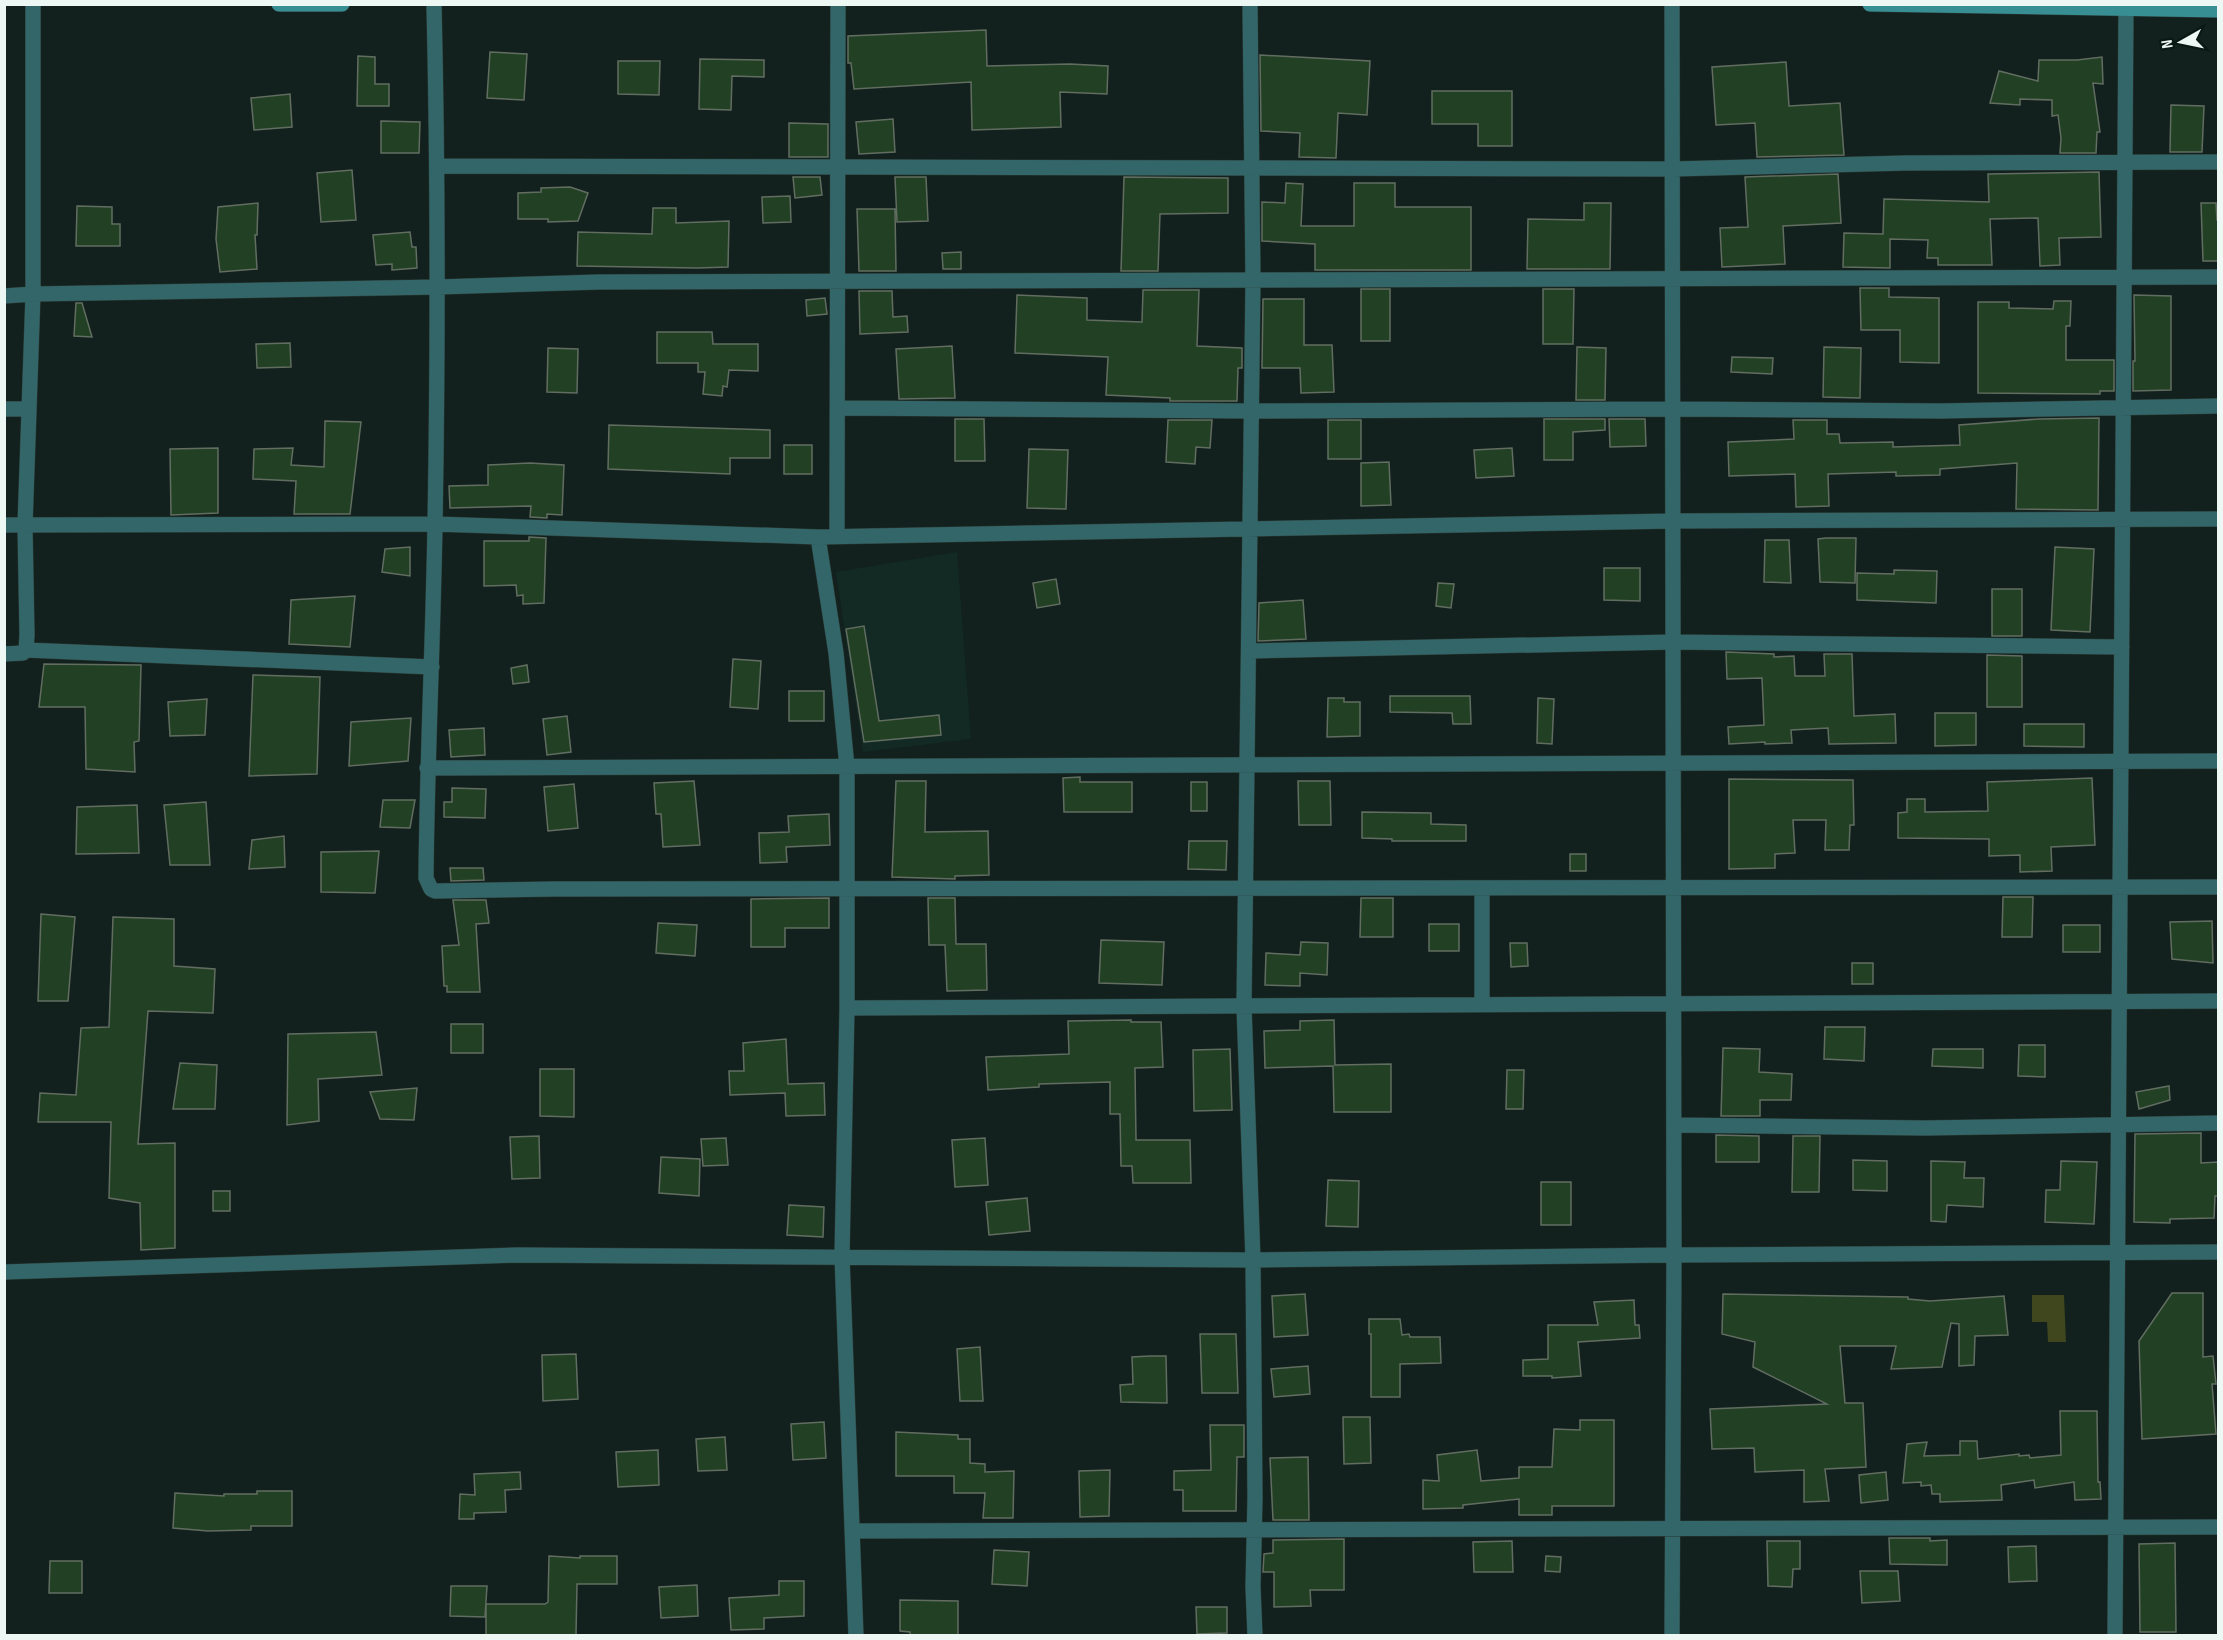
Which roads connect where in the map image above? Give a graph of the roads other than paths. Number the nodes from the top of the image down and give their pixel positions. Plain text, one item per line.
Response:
1 (33, 4) edge
2 (279, 4) edge
3 (342, 4) edge
4 (434, 4) edge
5 (838, 4) edge
6 (1250, 4) edge
7 (1672, 4) edge
8 (1870, 4) edge
9 (2126, 8) junction
10 (2218, 10) edge
11 (2126, 160) junction
12 (2218, 162) edge
13 (437, 166) junction
14 (839, 168) junction
15 (1253, 168) junction
16 (1673, 169) junction
17 (2218, 277) edge
18 (2125, 278) junction
19 (1673, 279) junction
20 (1253, 280) junction
21 (838, 282) junction
22 (438, 287) junction
23 (33, 294) junction
24 (4, 296) edge
25 (2218, 406) edge
26 (2124, 407) junction
27 (838, 408) junction
28 (4, 409) edge
29 (29, 409) junction
30 (1672, 409) junction
31 (1251, 411) junction
32 (2123, 519) junction
33 (2218, 519) edge
34 (1673, 521) junction
35 (435, 524) junction
36 (4, 525) edge
37 (25, 526) junction
38 (1250, 529) junction
39 (837, 536) junction
40 (818, 537) junction
41 (1673, 642) junction
42 (2122, 646) junction
43 (26, 650) junction
44 (1249, 651) junction
45 (4, 654) edge
46 (432, 667) junction
47 (2218, 761) edge
48 (2121, 762) junction
49 (1673, 764) junction
50 (1248, 766) junction
51 (847, 767) junction
52 (427, 768) junction
53 (2218, 887) edge
54 (2120, 888) junction
55 (1482, 889) junction
56 (1674, 889) junction
57 (847, 890) junction
58 (1246, 890) junction
59 (2119, 1001) junction
60 (2218, 1001) edge
61 (1674, 1003) junction
62 (1482, 1004) junction
63 (1244, 1006) junction
64 (847, 1008) junction
65 (2218, 1123) edge
66 (2119, 1124) junction
67 (1674, 1125) junction
68 (2118, 1252) junction
69 (2218, 1252) edge
70 (1674, 1255) junction
71 (842, 1256) junction
72 (1253, 1260) junction
73 (4, 1272) edge
74 (1672, 1527) junction
75 (2218, 1527) edge
76 (2116, 1529) junction
77 (852, 1531) junction
78 (1255, 1531) junction
79 (2115, 1633) dead end
80 (856, 1635) edge
81 (1255, 1635) edge
82 (1672, 1635) edge

1 - 23 street
2 - 3 street
4 - 13 street
5 - 14 street
6 - 15 street
7 - 16 street
8 - 9 street
9 - 10 street
9 - 11 street
11 - 12 street
11 - 16 street
11 - 18 street
13 - 14 street
13 - 22 street
14 - 15 street
14 - 21 street
15 - 16 street
15 - 20 street
16 - 19 street
17 - 18 street
18 - 19 street
18 - 26 street
19 - 20 street
19 - 30 street
20 - 21 street
20 - 31 street
21 - 22 street
21 - 27 street
22 - 23 street
22 - 35 street
23 - 24 street
23 - 29 street
25 - 26 street
26 - 30 street
26 - 32 street
27 - 31 street
27 - 39 street
28 - 29 street
29 - 37 street
30 - 31 street
30 - 34 street
31 - 38 street
32 - 33 street
32 - 34 street
32 - 42 street
34 - 38 street
34 - 41 street
35 - 37 street
35 - 40 street
35 - 46 street
36 - 37 street
37 - 43 street
38 - 39 street
38 - 44 street
39 - 40 street
40 - 51 street
41 - 42 street
41 - 44 street
41 - 49 street
42 - 48 street
43 - 45 street
43 - 46 street
44 - 50 street
46 - 52 street
47 - 48 street
48 - 49 street
48 - 54 street
49 - 50 street
49 - 56 street
50 - 51 street
50 - 58 street
51 - 52 street
51 - 57 street
52 - 57 street
53 - 54 street
54 - 56 street
54 - 59 street
55 - 56 street
55 - 58 street
55 - 62 street
56 - 61 street
57 - 58 street
57 - 64 street
58 - 63 street
59 - 60 street
59 - 61 street
59 - 66 street
61 - 62 street
61 - 67 street
62 - 63 street
63 - 64 street
63 - 72 street
64 - 71 street
65 - 66 street
66 - 67 street
66 - 68 street
67 - 70 street
68 - 69 street
68 - 70 street
68 - 76 street
70 - 72 street
70 - 74 street
71 - 72 street
71 - 73 street
71 - 77 street
72 - 78 street
74 - 76 street
74 - 78 street
74 - 82 street
75 - 76 street
76 - 79 street
77 - 78 street
77 - 80 street
78 - 81 street

